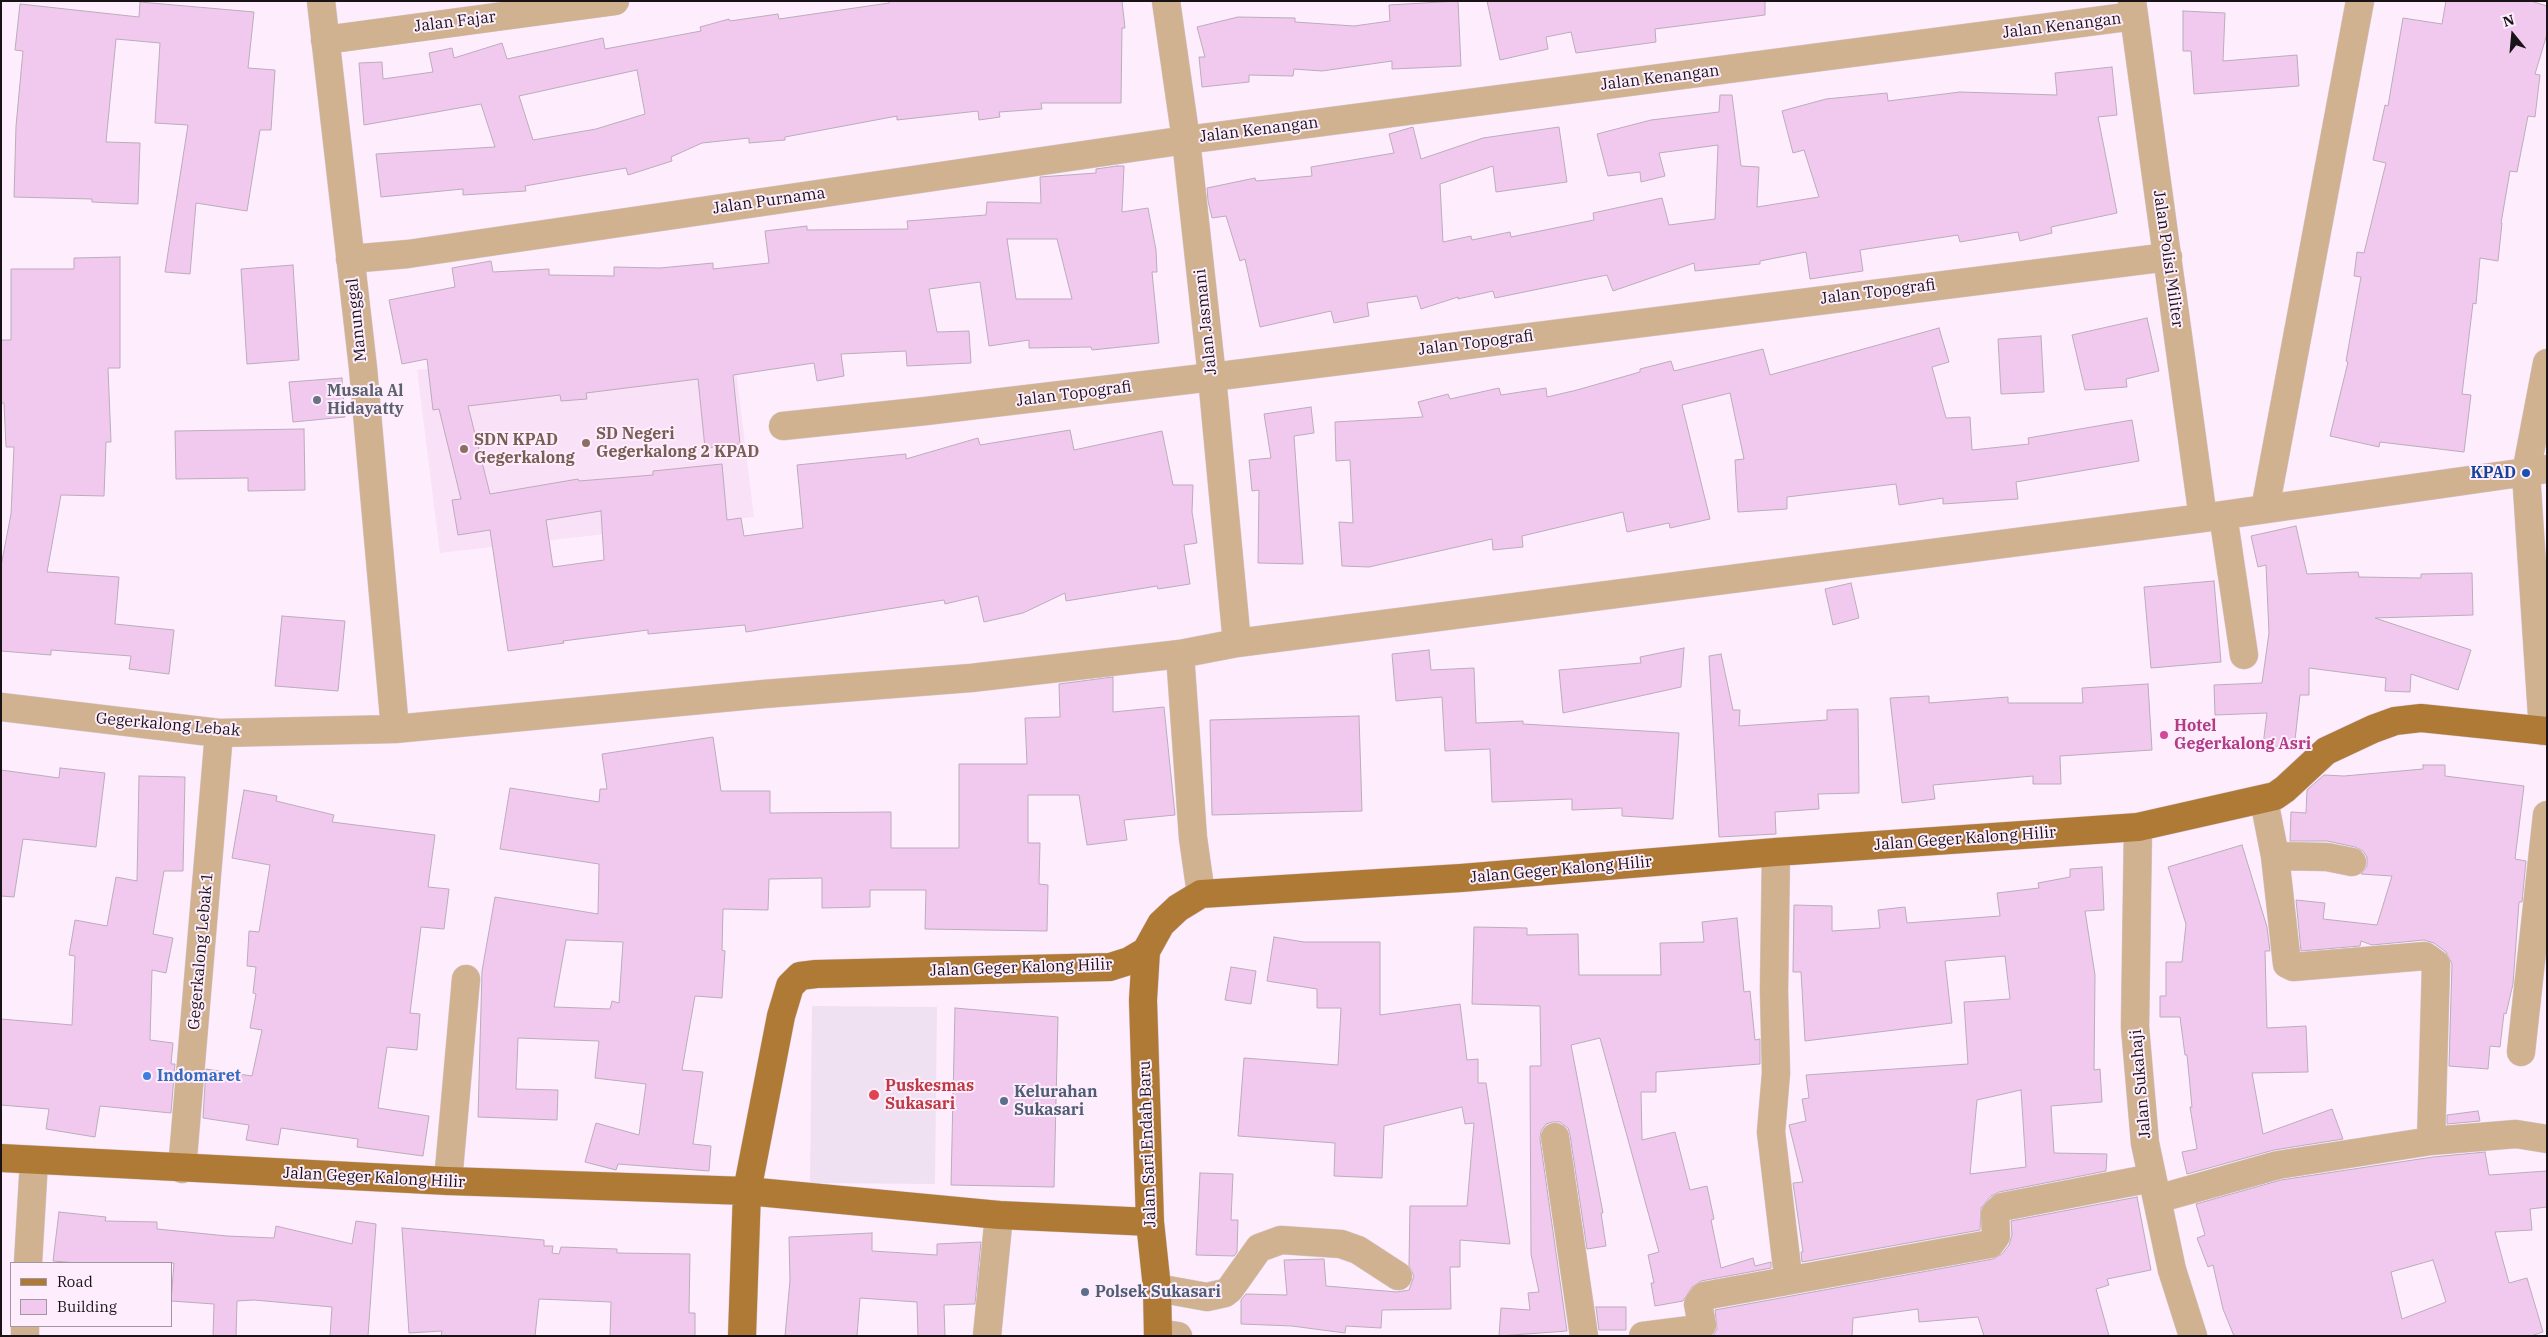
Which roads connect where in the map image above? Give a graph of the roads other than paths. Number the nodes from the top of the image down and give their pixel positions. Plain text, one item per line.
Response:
1 (321, 1) edge
2 (615, 1) edge
3 (1166, 1) edge
4 (2360, 1) edge
5 (2133, 9) edge
6 (325, 40) junction
7 (1186, 140) junction
8 (2168, 257) junction
9 (350, 259) junction
10 (2547, 363) edge
11 (1212, 377) junction
12 (783, 426) dead end
13 (2536, 471) edge
14 (2265, 509) junction
15 (2213, 516) junction
16 (1237, 643) junction
17 (1180, 654) junction
18 (2244, 654) dead end
19 (1, 707) edge
20 (395, 729) junction
21 (2545, 731) edge
22 (219, 733) junction
23 (2264, 800) junction
24 (2547, 815) edge
25 (2138, 827) junction
26 (1776, 852) junction
27 (2275, 856) junction
28 (2352, 862) dead end
29 (1201, 894) junction
30 (1146, 951) junction
31 (1110, 967) junction
32 (466, 980) dead end
33 (1143, 1000) junction
34 (2521, 1052) dead end
35 (1555, 1137) dead end
36 (2547, 1139) edge
37 (2431, 1141) junction
38 (1, 1158) edge
39 (34, 1161) junction
40 (182, 1169) junction
41 (448, 1181) junction
42 (2154, 1189) junction
43 (747, 1191) junction
44 (999, 1216) junction
45 (1150, 1222) junction
46 (28, 1262) edge
47 (1398, 1276) dead end
48 (1788, 1276) dead end
49 (1157, 1288) junction
50 (1164, 1335) edge
51 (742, 1336) edge
52 (988, 1336) edge
53 (1584, 1336) edge
54 (1643, 1336) edge
55 (2193, 1336) edge

1 - 6 street, Manunggal
2 - 6 street, Jalan Fajar
3 - 7 street, Jalan Jasmani
4 - 14 street
5 - 7 street, Jalan Kenangan
5 - 8 street, Jalan Polisi Militer
6 - 9 street, Manunggal
7 - 9 street, Jalan Purnama
7 - 11 street, Jalan Jasmani
8 - 11 street, Jalan Topografi
8 - 15 street, Jalan Polisi Militer
9 - 20 street, Manunggal
10 - 13 street
11 - 12 street, Jalan Topografi
11 - 16 street, Jalan Jasmani
13 - 14 street, Gegerkalong Lebak
13 - 21 street
14 - 15 street, Gegerkalong Lebak
15 - 16 street, Gegerkalong Lebak
15 - 18 street, Jalan Polisi Militer
16 - 17 street, Gegerkalong Lebak
17 - 20 street, Gegerkalong Lebak
17 - 29 street
19 - 22 street, Gegerkalong Lebak
20 - 22 street, Gegerkalong Lebak
21 - 23 main road, Jalan Geger Kalong Hilir
22 - 40 street, Gegerkalong Lebak 1
23 - 25 main road, Jalan Geger Kalong Hilir
23 - 27 street
24 - 34 street
25 - 26 main road, Jalan Geger Kalong Hilir
25 - 42 street, Jalan Sukahaji
26 - 29 main road, Jalan Geger Kalong Hilir
26 - 48 street
27 - 28 street
27 - 37 street
29 - 30 main road, Jalan Geger Kalong Hilir
30 - 31 main road, Jalan Geger Kalong Hilir
30 - 33 main road, Jalan Sari Endah Baru
31 - 33 main road
31 - 43 main road, Jalan Geger Kalong Hilir
32 - 41 street
33 - 45 main road, Jalan Sari Endah Baru
35 - 53 street
36 - 37 street
37 - 42 street
38 - 39 main road, Jalan Geger Kalong Hilir
39 - 40 main road, Jalan Geger Kalong Hilir
39 - 46 street
40 - 41 main road, Jalan Geger Kalong Hilir
41 - 43 main road, Jalan Geger Kalong Hilir
42 - 54 street
42 - 55 street, Jalan Sukahaji
43 - 44 main road, Jalan Geger Kalong Hilir
43 - 51 main road
44 - 45 main road, Jalan Geger Kalong Hilir
44 - 52 street
45 - 49 main road, Jalan Sari Endah Baru
47 - 49 street
49 - 50 main road, Jalan Sari Endah Baru

